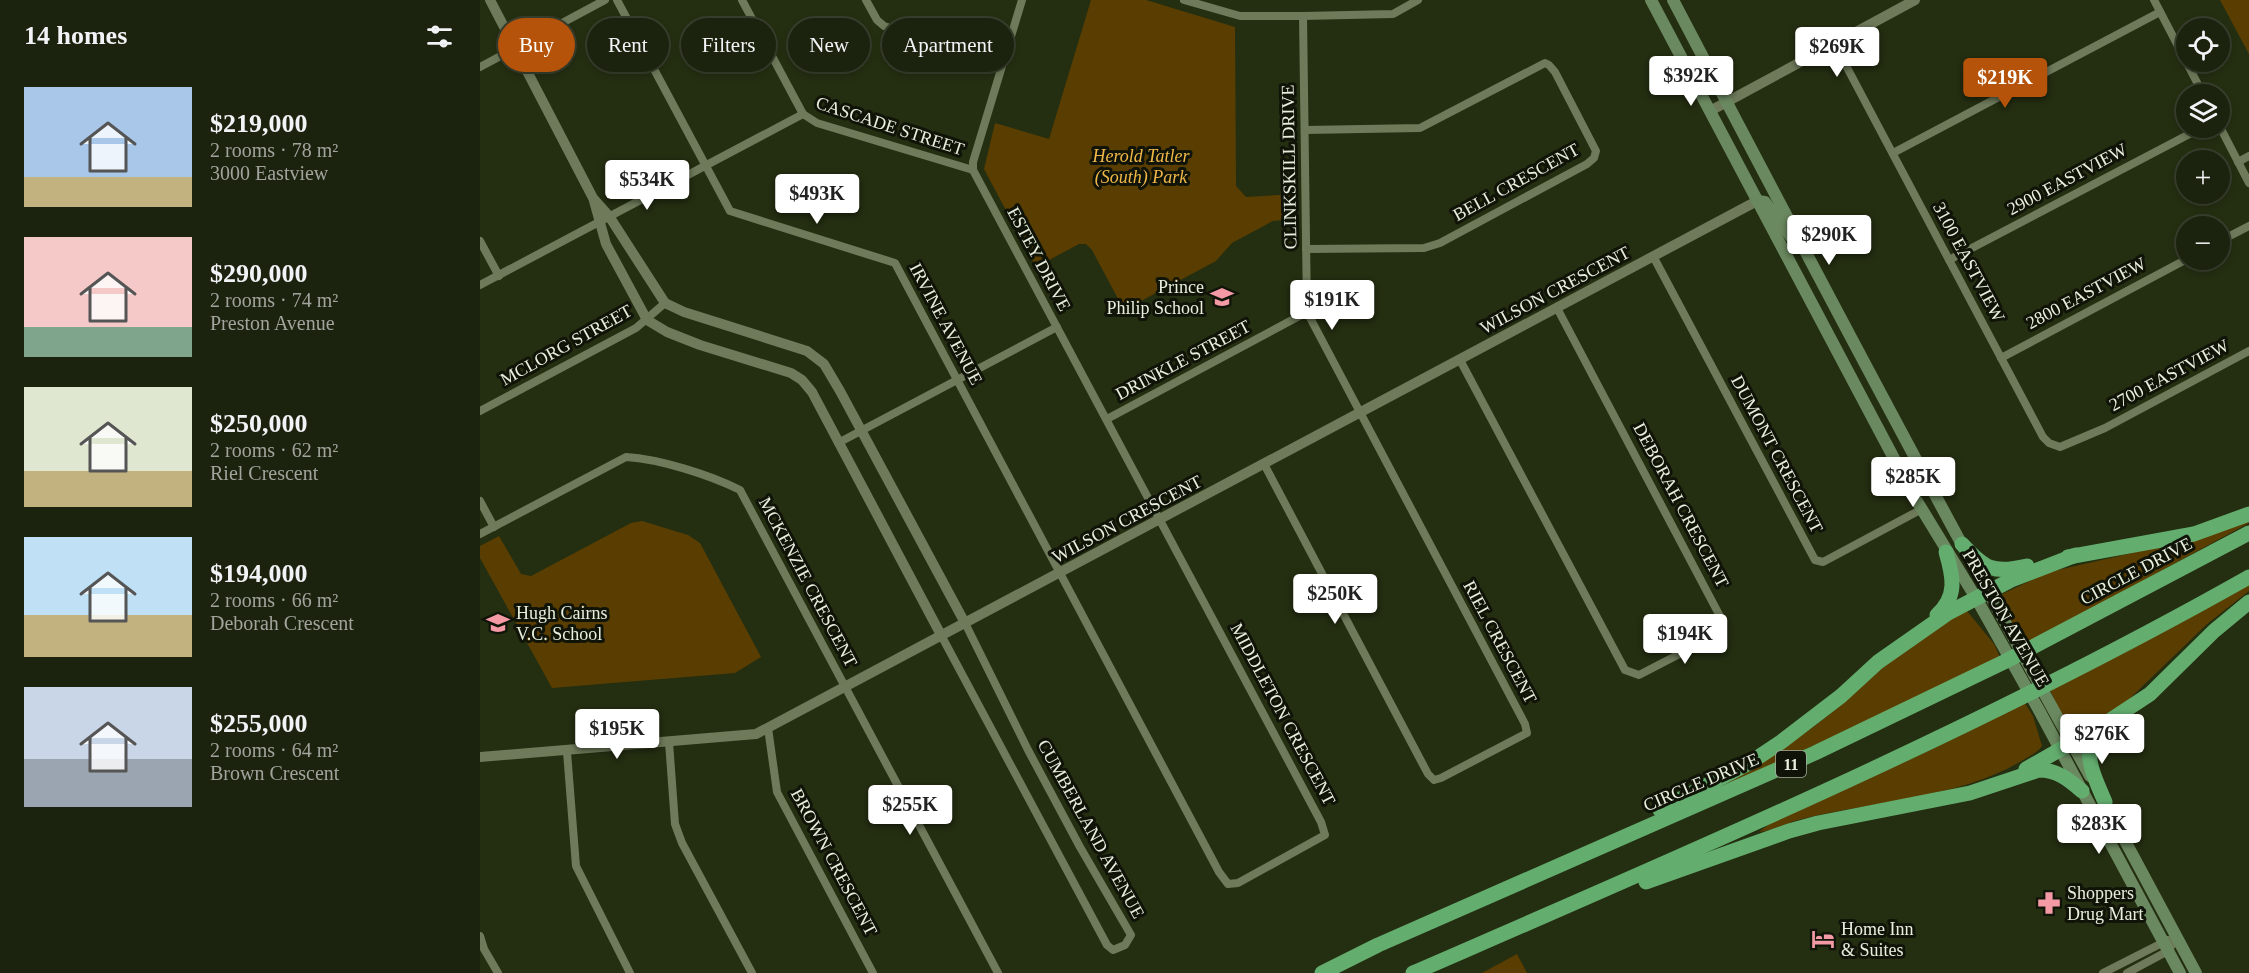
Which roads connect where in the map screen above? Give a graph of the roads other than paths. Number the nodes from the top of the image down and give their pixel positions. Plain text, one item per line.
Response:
1 (490, 0) edge
2 (605, 0) edge
3 (617, 0) edge
4 (742, 0) edge
5 (866, 0) edge
6 (1022, 0) edge
7 (1184, 0) edge
8 (1418, 0) edge
9 (1651, 0) edge
10 (1673, 0) edge
11 (1915, 0) edge
12 (2154, 0) edge
13 (2160, 12) junction
14 (1303, 16) junction
15 (500, 18) edge
16 (572, 18) edge
17 (882, 24) edge
18 (1014, 26) edge
19 (1834, 43) junction
20 (498, 58) edge
21 (480, 67) edge
22 (528, 72) edge
23 (1000, 72) edge
24 (2198, 84) edge
25 (1726, 102) junction
26 (1710, 111) junction
27 (802, 114) junction
28 (1305, 130) junction
29 (2182, 138) edge
30 (2226, 138) edge
31 (1893, 153) junction
32 (2249, 156) edge
33 (2238, 162) junction
34 (705, 165) junction
35 (973, 170) junction
36 (1768, 178) junction
37 (2249, 183) edge
38 (1757, 201) junction
39 (604, 219) junction
40 (2249, 226) edge
41 (2230, 236) edge
42 (480, 241) edge
43 (1801, 245) junction
44 (1306, 249) junction
45 (1653, 256) junction
46 (1949, 261) junction
47 (2176, 264) edge
48 (498, 276) junction
49 (480, 285) edge
50 (665, 303) junction
51 (1557, 308) junction
52 (1307, 312) junction
53 (647, 320) junction
54 (1057, 327) junction
55 (2249, 351) edge
56 (2001, 358) junction
57 (1460, 360) junction
58 (957, 379) junction
59 (480, 411) edge
60 (1360, 412) junction
61 (1107, 419) junction
62 (2104, 428) joint
63 (862, 430) junction
64 (838, 443) junction
65 (1264, 464) junction
66 (1902, 472) junction
67 (1938, 500) junction
68 (480, 501) edge
69 (1922, 509) junction
70 (2249, 514) edge
71 (1160, 519) junction
72 (494, 527) junction
73 (2249, 533) edge
74 (480, 534) edge
75 (1962, 544) junction
76 (1946, 552) junction
77 (2076, 555) junction
78 (1059, 573) junction
79 (2249, 577) edge
80 (1982, 595) junction
81 (2249, 602) edge
82 (964, 623) junction
83 (1918, 632) junction
84 (941, 635) junction
85 (846, 687) junction
86 (2045, 709) junction
87 (2103, 725) junction
88 (768, 728) junction
89 (669, 742) junction
90 (2066, 746) junction
91 (567, 752) junction
92 (480, 757) edge
93 (1997, 784) junction
94 (2082, 790) junction
95 (2104, 802) junction
96 (1449, 914) junction
97 (480, 936) edge
98 (2177, 937) junction
99 (2165, 946) junction
100 (1472, 947) junction
101 (498, 973) edge
102 (630, 973) edge
103 (752, 973) edge
104 (873, 973) edge
105 (998, 973) edge
106 (1322, 973) edge
107 (1413, 973) edge
108 (2103, 973) edge
109 (2127, 973) edge
110 (2180, 973) edge
111 (2196, 973) edge

1 - 15 street
2 - 16 street
3 - 34 street, IRVINE AVENUE
4 - 27 street
5 - 17 street
6 - 18 street
7 - 14 street
8 - 14 street
9 - 26 main road, PRESTON AVENUE
10 - 25 main road, PRESTON AVENUE
11 - 19 street
12 - 13 street
13 - 24 street
13 - 31 street
14 - 28 street, CLINKSKILL DRIVE
19 - 25 street
19 - 31 street, 3100 EASTVIEW
20 - 21 street
22 - 39 street
23 - 35 street
25 - 26 street
25 - 36 main road, PRESTON AVENUE
26 - 38 main road, PRESTON AVENUE
27 - 34 street, CASCADE STREET
27 - 35 street, CASCADE STREET
28 - 44 street, CLINKSKILL DRIVE
28 - 44 street, BELL CRESCENT
29 - 46 street, 2900 EASTVIEW
30 - 33 street
31 - 46 street, 3100 EASTVIEW
32 - 33 street
33 - 37 street
34 - 39 street, CASCADE STREET
34 - 58 street, IRVINE AVENUE
35 - 54 street, ESTEY DRIVE
36 - 38 main road
36 - 43 main road, PRESTON AVENUE
38 - 43 main road, PRESTON AVENUE
38 - 45 street, WILSON CRESCENT
38 - 66 main road, PRESTON AVENUE
39 - 48 street, CASCADE STREET
39 - 50 street
39 - 53 street
40 - 41 street
42 - 48 street
43 - 67 main road, PRESTON AVENUE
44 - 52 street, CLINKSKILL DRIVE
45 - 51 street, WILSON CRESCENT
45 - 69 street, DUMONT CRESCENT
46 - 56 street, 3100 EASTVIEW
47 - 56 street, 2800 EASTVIEW
48 - 49 street, CASCADE STREET
50 - 53 street, MCLORG STREET
50 - 63 street, CUMBERLAND AVENUE
51 - 57 street, WILSON CRESCENT
51 - 57 street, DEBORAH CRESCENT
52 - 60 street, CLINKSKILL DRIVE
52 - 61 street, DRINKLE STREET
53 - 59 street, MCLORG STREET
53 - 64 street, CUMBERLAND AVENUE
54 - 58 street
54 - 61 street, ESTEY DRIVE
55 - 62 street, 2700 EASTVIEW
56 - 62 street, 3100 EASTVIEW
57 - 60 street, WILSON CRESCENT
58 - 63 street
58 - 78 street, IRVINE AVENUE
60 - 65 street, WILSON CRESCENT
60 - 65 street, RIEL CRESCENT
61 - 71 street, ESTEY DRIVE
63 - 64 street
63 - 82 street, CUMBERLAND AVENUE
64 - 84 street, CUMBERLAND AVENUE
65 - 71 street, WILSON CRESCENT
66 - 67 main road, PRESTON AVENUE
66 - 69 main road, PRESTON AVENUE
67 - 75 main road, PRESTON AVENUE
68 - 72 street
69 - 76 main road, PRESTON AVENUE
70 - 77 highway
71 - 78 street, WILSON CRESCENT
71 - 78 street, MIDDLETON CRESCENT
72 - 74 street, MCKENZIE CRESCENT
72 - 85 street, MCKENZIE CRESCENT
73 - 96 highway, CIRCLE DRIVE / 11
75 - 77 highway
75 - 80 main road, PRESTON AVENUE
76 - 80 main road, PRESTON AVENUE
76 - 83 highway
77 - 80 highway
78 - 82 street, WILSON CRESCENT
79 - 100 highway, 11
80 - 83 highway
80 - 86 main road, PRESTON AVENUE
80 - 86 main road, PRESTON AVENUE
81 - 87 highway
82 - 84 street, WILSON CRESCENT
82 - 84 street, CUMBERLAND AVENUE
83 - 96 highway
84 - 85 street, WILSON CRESCENT
85 - 88 street, WILSON CRESCENT
85 - 105 street
86 - 90 main road, PRESTON AVENUE
87 - 90 highway
87 - 95 highway
88 - 89 street, WILSON CRESCENT
88 - 104 street, BROWN CRESCENT
89 - 91 street, WILSON CRESCENT
89 - 103 street
90 - 93 highway
90 - 94 main road, PRESTON AVENUE
90 - 95 main road, PRESTON AVENUE
91 - 92 street, WILSON CRESCENT
91 - 102 street
93 - 94 highway
93 - 100 highway
94 - 99 main road, PRESTON AVENUE
95 - 98 main road, PRESTON AVENUE
96 - 106 highway, CIRCLE DRIVE / 11
97 - 101 street
98 - 99 street
98 - 111 main road, PRESTON AVENUE
99 - 108 street
99 - 109 street
99 - 110 main road, PRESTON AVENUE
100 - 107 highway, 11

